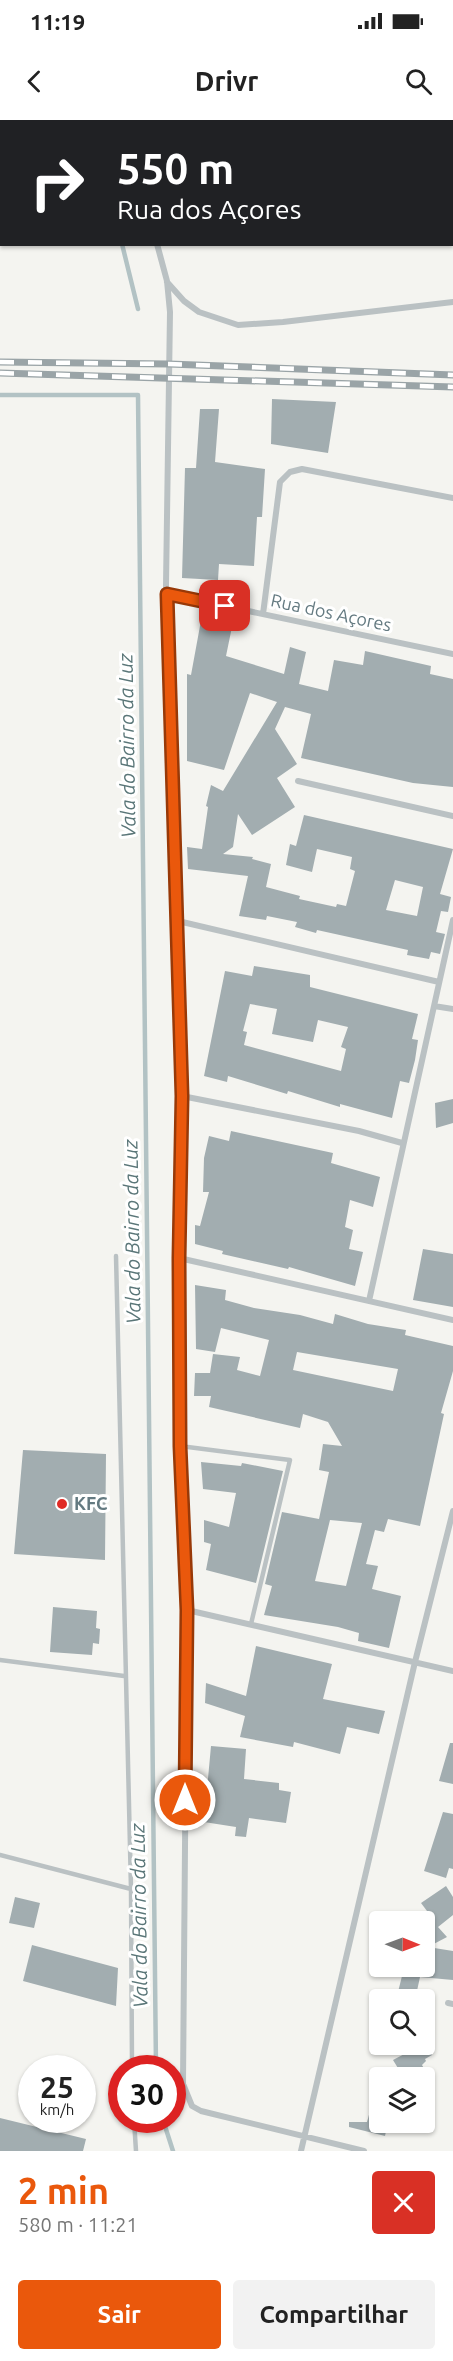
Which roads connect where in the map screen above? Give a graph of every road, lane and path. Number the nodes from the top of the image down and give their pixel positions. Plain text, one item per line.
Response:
1 (158, 246) edge
2 (167, 281) junction
3 (453, 302) edge
4 (453, 498) edge
5 (167, 594) junction
6 (263, 614) junction
7 (453, 654) edge
8 (298, 781) dead end
9 (453, 816) edge
10 (453, 920) edge
11 (178, 921) junction
12 (439, 982) junction
13 (434, 1006) junction
14 (453, 1009) edge
15 (182, 1096) junction
16 (402, 1143) junction
17 (116, 1256) dead end
18 (179, 1258) junction
19 (369, 1301) junction
20 (453, 1320) edge
21 (180, 1446) junction
22 (453, 1511) edge
23 (187, 1610) junction
24 (251, 1624) junction
25 (0, 1660) edge
26 (415, 1662) junction
27 (453, 1671) edge
28 (124, 1676) junction
29 (0, 1855) edge
30 (131, 1889) junction
31 (132, 2055) edge
32 (135, 2133) edge
33 (304, 2138) junction
34 (136, 2151) edge
35 (301, 2151) edge
36 (364, 2151) edge

1 - 2 street
2 - 3 street
2 - 5 street
4 - 6 street
5 - 6 street, Rua dos Açores
5 - 11 street
6 - 7 street, Rua dos Açores
8 - 9 street
10 - 12 street
11 - 12 street
11 - 15 street
12 - 13 street
13 - 14 street
13 - 16 street
15 - 16 street
15 - 18 street
16 - 19 street
17 - 28 lane
18 - 19 street
18 - 21 street
19 - 20 street
21 - 23 street
21 - 24 lane
22 - 26 street
23 - 24 street
23 - 33 street
24 - 26 street
25 - 28 lane
26 - 27 street
26 - 33 street
28 - 30 lane
29 - 30 lane
30 - 31 lane
32 - 34 lane
33 - 35 street
33 - 36 street

